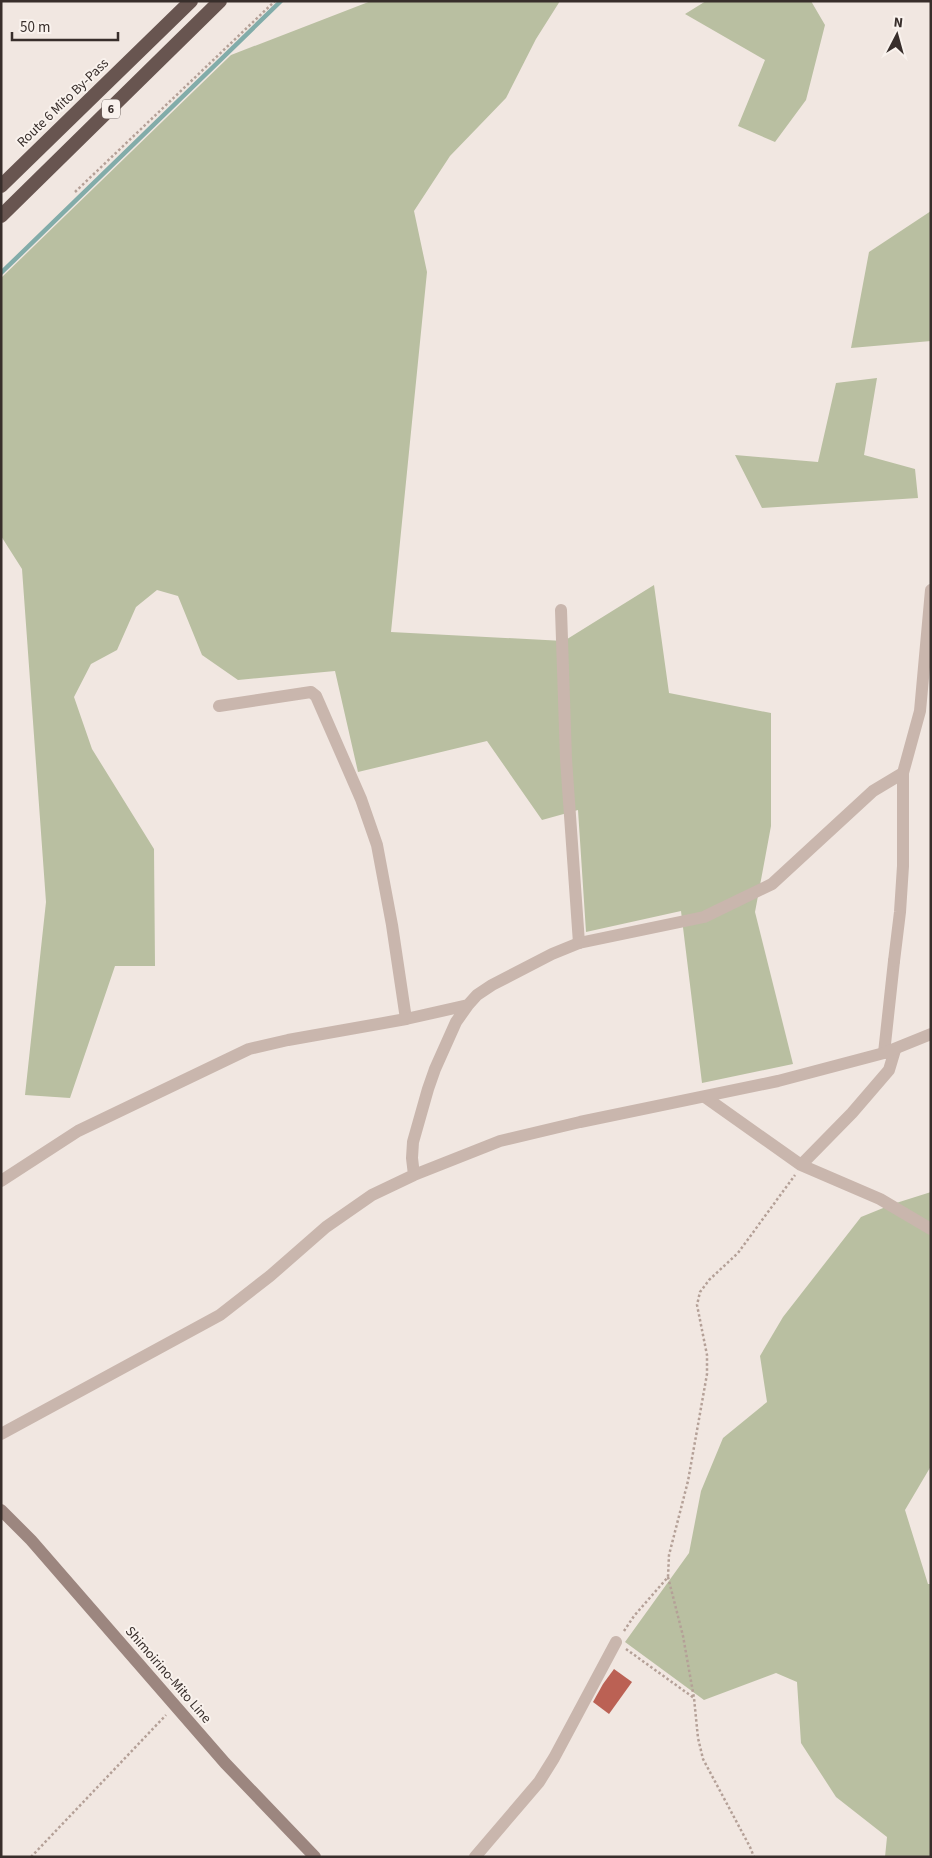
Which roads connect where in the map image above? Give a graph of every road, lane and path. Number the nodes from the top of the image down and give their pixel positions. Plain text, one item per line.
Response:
1 (191, 1) edge
2 (220, 1) edge
3 (273, 2) edge
4 (1, 186) edge
5 (75, 192) dead end
6 (1, 216) edge
7 (931, 590) edge
8 (560, 610) dead end
9 (219, 706) dead end
10 (903, 772) junction
11 (579, 943) junction
12 (468, 1005) junction
13 (406, 1019) junction
14 (931, 1034) edge
15 (890, 1051) junction
16 (705, 1096) junction
17 (801, 1165) junction
18 (414, 1175) junction
19 (1, 1181) edge
20 (931, 1229) edge
21 (1, 1434) edge
22 (1, 1510) edge
23 (668, 1577) junction
24 (616, 1642) junction
25 (694, 1698) junction
26 (174, 1706) junction
27 (31, 1857) edge
28 (315, 1857) edge
29 (475, 1857) edge
30 (754, 1857) edge

1 - 4 highway, Route 6 Mito By-Pass / 6
2 - 6 highway, 6
3 - 5 path
7 - 10 street
8 - 11 street
9 - 13 street
10 - 11 street
10 - 15 street
11 - 12 street
12 - 13 street
12 - 18 street
13 - 19 street
14 - 15 street
15 - 16 street
15 - 17 street
16 - 17 street
16 - 18 street
17 - 20 street
17 - 23 path
18 - 21 street
22 - 26 main road, Shimoirino-Mito Line
23 - 24 path
23 - 25 path
24 - 25 path
24 - 29 street
25 - 30 path
26 - 27 path
26 - 28 main road, Shimoirino-Mito Line

